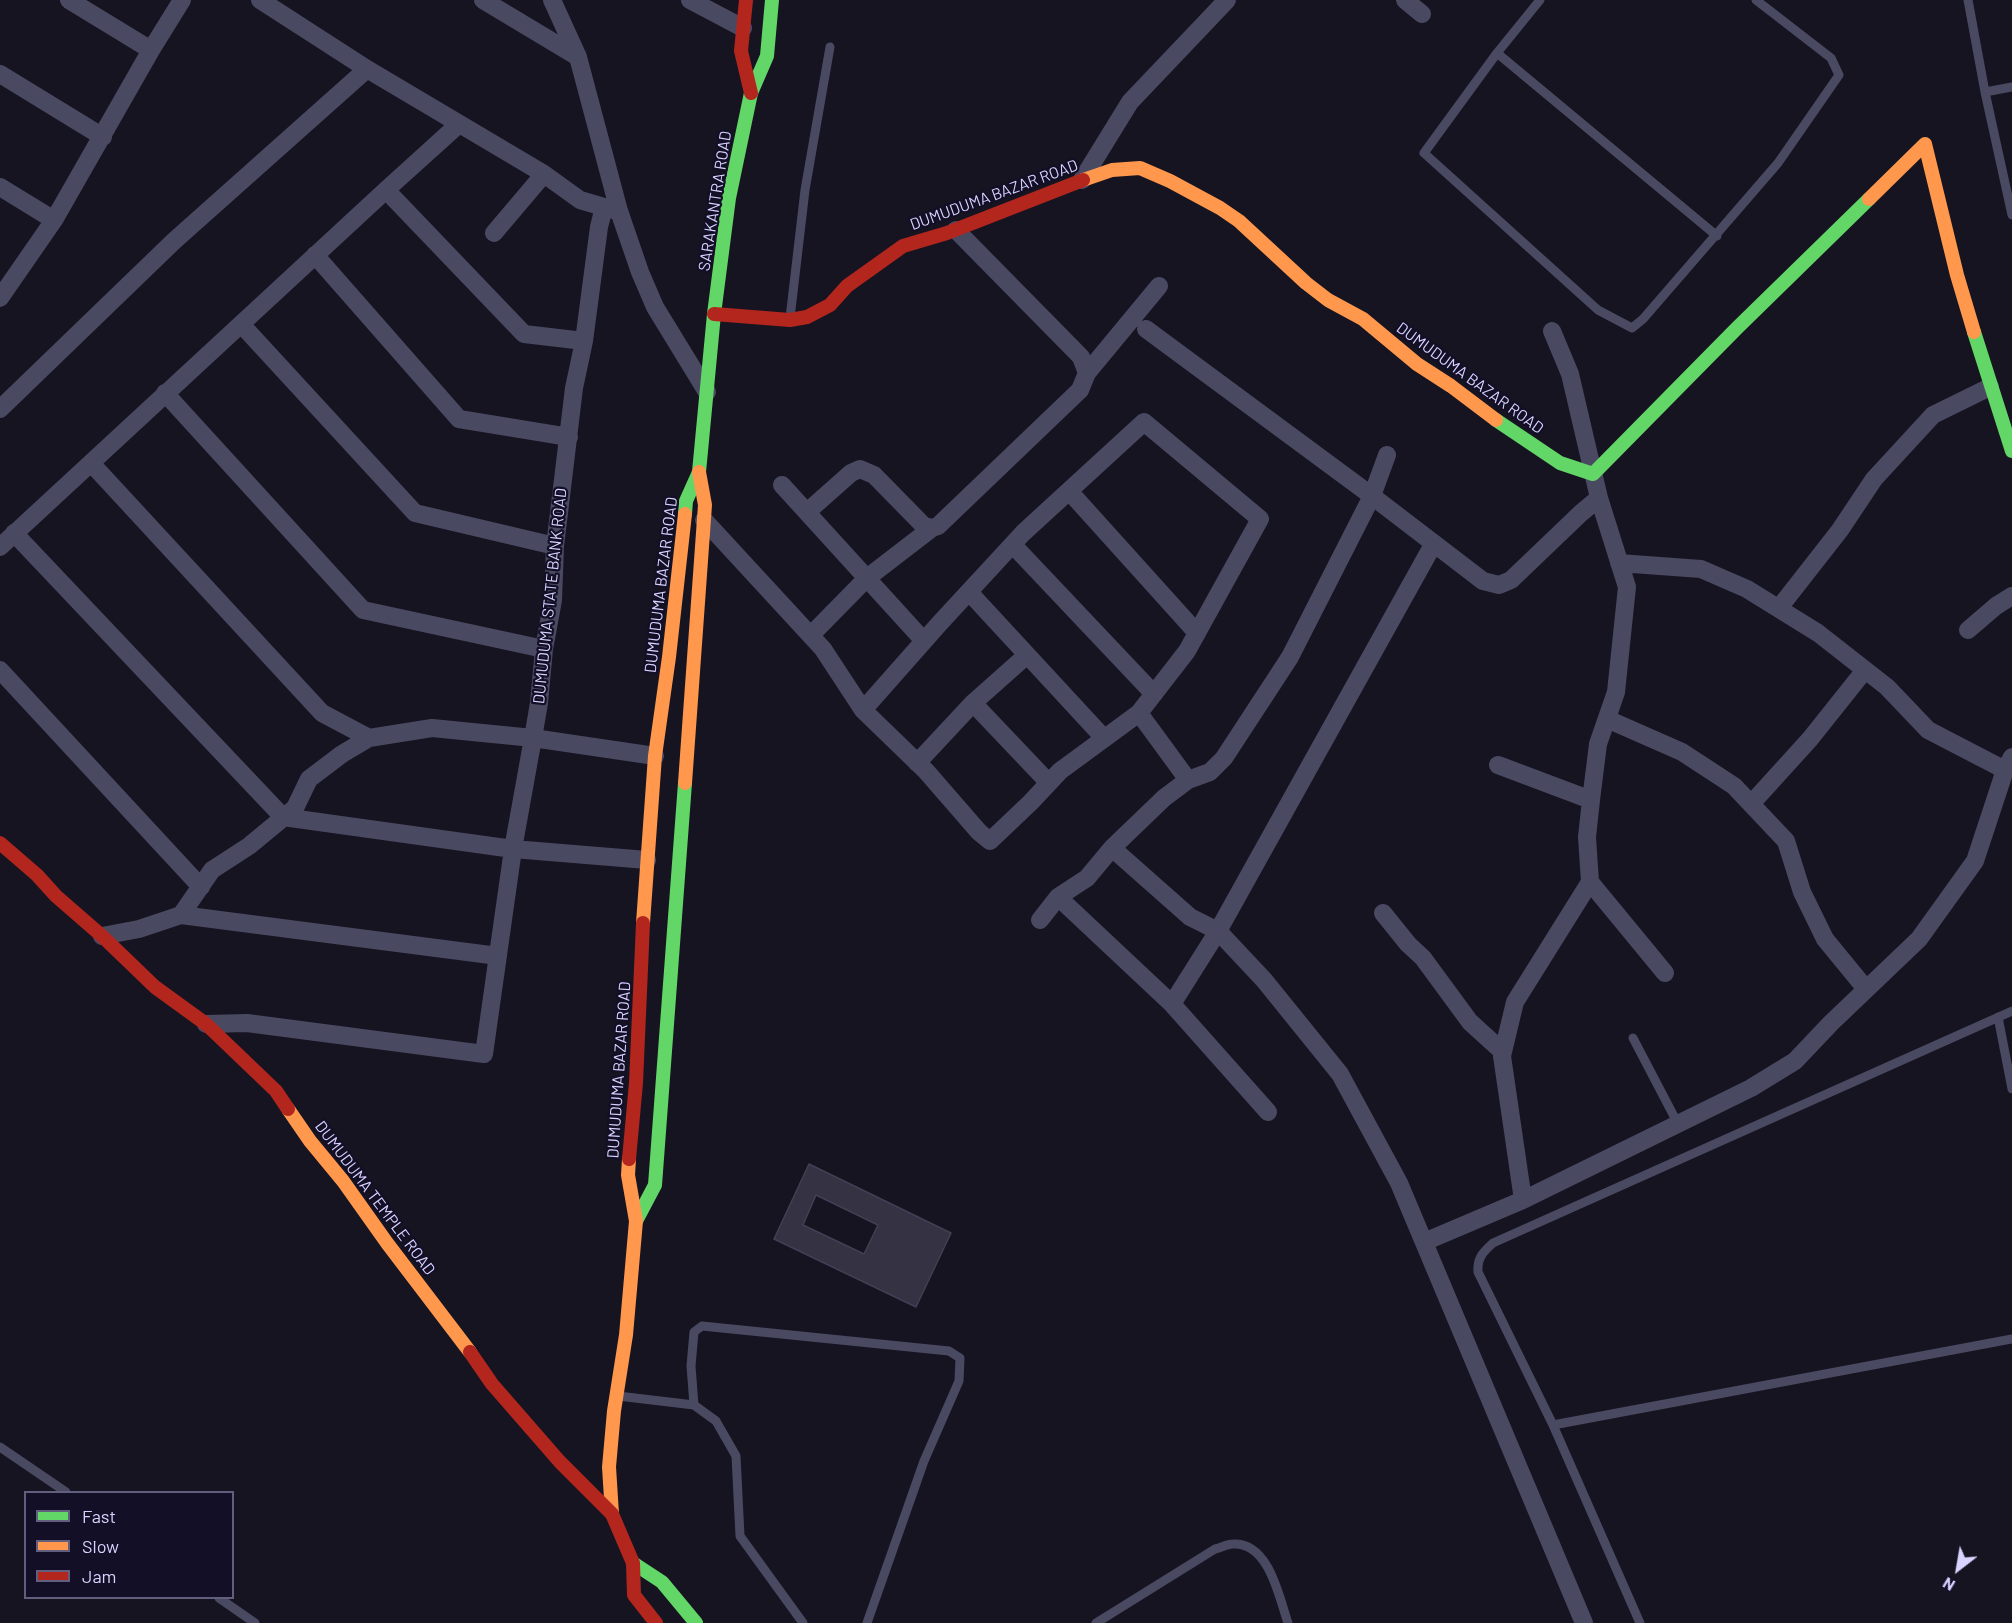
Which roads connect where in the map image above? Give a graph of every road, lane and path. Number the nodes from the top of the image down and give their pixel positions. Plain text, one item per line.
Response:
1 (69, 0) edge
2 (182, 0) edge
3 (260, 0) edge
4 (483, 0) edge
5 (552, 0) edge
6 (690, 0) edge
7 (746, 0) edge
8 (771, 0) edge
9 (1227, 0) edge
10 (1406, 0) edge
11 (1540, 0) edge
12 (1756, 0) edge
13 (1968, 0) edge
14 (1422, 14) dead end
15 (743, 28) junction
16 (830, 47) dead end
17 (151, 50) junction
18 (1497, 53) junction
19 (578, 57) junction
20 (367, 69) junction
21 (0, 74) edge
22 (2012, 87) edge
23 (1985, 92) junction
24 (751, 93) junction
25 (459, 124) junction
26 (103, 137) junction
27 (544, 174) junction
28 (1082, 180) junction
29 (0, 187) edge
30 (386, 190) junction
31 (612, 209) junction
32 (2012, 215) edge
33 (54, 220) junction
34 (956, 230) junction
35 (494, 233) dead end
36 (1717, 236) junction
37 (315, 255) junction
38 (1159, 286) dead end
39 (0, 298) edge
40 (714, 314) junction
41 (789, 320) junction
42 (241, 324) junction
43 (1146, 329) dead end
44 (1552, 331) dead end
45 (584, 341) junction
46 (1087, 373) junction
47 (1990, 387) junction
48 (707, 392) junction
49 (165, 393) junction
50 (0, 409) edge
51 (569, 437) junction
52 (2012, 451) edge
53 (1387, 455) dead end
54 (91, 463) junction
55 (699, 472) junction
56 (1593, 474) junction
57 (782, 485) dead end
58 (1069, 491) junction
59 (1372, 496) junction
60 (1599, 498) junction
61 (807, 512) junction
62 (704, 520) junction
63 (932, 528) junction
64 (14, 534) junction
65 (1434, 543) junction
66 (1013, 545) junction
67 (555, 546) junction
68 (0, 547) edge
69 (1619, 563) junction
70 (867, 578) junction
71 (969, 592) junction
72 (2012, 596) edge
73 (1779, 608) junction
74 (1968, 630) dead end
75 (1197, 633) junction
76 (811, 635) junction
77 (924, 641) junction
78 (544, 649) junction
79 (1028, 655) junction
80 (0, 670) edge
81 (1865, 670) junction
82 (1154, 694) junction
83 (974, 703) junction
84 (863, 710) junction
85 (1139, 713) junction
86 (1607, 719) junction
87 (1103, 737) junction
88 (369, 738) junction
89 (533, 738) junction
90 (655, 756) junction
91 (917, 763) junction
92 (2009, 763) edge
93 (1498, 765) dead end
94 (1188, 780) junction
95 (1049, 783) junction
96 (1591, 800) junction
97 (1751, 804) junction
98 (283, 817) junction
99 (0, 843) edge
100 (1112, 848) junction
101 (513, 849) junction
102 (647, 860) junction
103 (1590, 882) junction
104 (201, 887) junction
105 (1058, 897) junction
106 (1383, 913) dead end
107 (182, 915) junction
108 (1040, 920) dead end
109 (1218, 931) junction
110 (102, 936) junction
111 (498, 956) junction
112 (1665, 973) dead end
113 (1866, 989) junction
114 (1172, 1004) junction
115 (2012, 1011) edge
116 (1998, 1017) junction
117 (206, 1024) junction
118 (1633, 1038) dead end
119 (1503, 1052) junction
120 (2012, 1089) edge
121 (1268, 1112) dead end
122 (1678, 1124) junction
123 (1523, 1200) junction
124 (636, 1221) junction
125 (1424, 1242) junction
126 (2012, 1339) edge
127 (616, 1396) junction
128 (694, 1405) junction
129 (1553, 1425) junction
130 (0, 1447) edge
131 (65, 1491) edge
132 (612, 1514) junction
133 (633, 1563) junction
134 (220, 1599) edge
135 (255, 1623) edge
136 (656, 1623) edge
137 (696, 1623) edge
138 (803, 1623) edge
139 (867, 1623) edge
140 (1096, 1623) edge
141 (1288, 1623) edge
142 (1584, 1623) edge
143 (1640, 1623) edge

1 - 17 street
2 - 17 street
3 - 20 street
4 - 19 street
5 - 19 street
6 - 15 street
7 - 15 street, SARAKANTRA ROAD
8 - 24 street, SARAKANTRA ROAD
9 - 28 street
10 - 14 street
11 - 18 lane
12 - 36 lane
13 - 23 lane
15 - 24 street, SARAKANTRA ROAD
16 - 41 lane
17 - 26 street
18 - 36 lane
18 - 36 lane
19 - 31 street
20 - 25 street
20 - 50 street
21 - 26 street
22 - 23 lane
23 - 32 lane
24 - 40 street, SARAKANTRA ROAD
25 - 27 street
25 - 30 street
26 - 33 street
27 - 31 street
27 - 35 street
28 - 34 street, DUMUDUMA BAZAR ROAD
28 - 56 street, DUMUDUMA BAZAR ROAD
29 - 33 street
30 - 37 street
30 - 45 street
31 - 45 street, DUMUDUMA STATE BANK ROAD
31 - 48 street
33 - 39 street
34 - 41 street, DUMUDUMA BAZAR ROAD
34 - 46 street
37 - 42 street
37 - 51 street
38 - 46 street
40 - 41 street, DUMUDUMA BAZAR ROAD
40 - 48 street, DUMUDUMA BAZAR ROAD
42 - 49 street
42 - 67 street
43 - 59 street
44 - 56 street
45 - 51 street, DUMUDUMA STATE BANK ROAD
46 - 63 street
47 - 52 street
47 - 56 street
47 - 73 street
48 - 55 street, DUMUDUMA BAZAR ROAD
49 - 54 street
49 - 78 street
51 - 67 street, DUMUDUMA STATE BANK ROAD
53 - 59 street
54 - 64 street
54 - 88 street
55 - 62 street
55 - 90 street, DUMUDUMA BAZAR ROAD
56 - 60 street
57 - 61 street
58 - 66 street
58 - 75 street
58 - 75 street
59 - 65 street
59 - 94 street
60 - 65 street
60 - 69 street
61 - 63 street
61 - 70 street
62 - 76 street
62 - 124 street
63 - 70 street
64 - 68 street
64 - 98 street
65 - 109 street
66 - 71 street
66 - 82 street
67 - 78 street, DUMUDUMA STATE BANK ROAD
69 - 73 street
69 - 86 street
70 - 76 street
70 - 77 street
71 - 77 street
71 - 79 street
72 - 74 street
73 - 81 street
75 - 82 street
76 - 84 street
77 - 84 street
78 - 89 street, DUMUDUMA STATE BANK ROAD
79 - 83 street
79 - 87 street
80 - 104 street
81 - 92 street
81 - 97 street
82 - 85 street
83 - 91 street
83 - 95 street
84 - 91 street
85 - 87 street
85 - 94 street
86 - 96 street
86 - 97 street
87 - 95 street
88 - 89 street
88 - 98 street
89 - 90 street
89 - 101 street, DUMUDUMA STATE BANK ROAD
90 - 102 street, DUMUDUMA BAZAR ROAD
91 - 95 street
92 - 113 street
93 - 96 street
94 - 100 street
96 - 103 street
97 - 113 street
98 - 101 street
98 - 104 street
99 - 110 street, DUMUDUMA TEMPLE ROAD
100 - 105 street
100 - 109 street
101 - 102 street
101 - 111 street, DUMUDUMA STATE BANK ROAD
102 - 124 street, DUMUDUMA BAZAR ROAD
103 - 112 street
103 - 119 street
104 - 107 street
105 - 108 street
105 - 114 street
106 - 119 street
107 - 110 street
107 - 111 street
109 - 114 street
109 - 125 street
110 - 117 street, DUMUDUMA TEMPLE ROAD
111 - 117 street, DUMUDUMA STATE BANK ROAD
113 - 122 street
114 - 121 street
115 - 116 lane
116 - 120 lane
116 - 129 lane
117 - 132 street, DUMUDUMA TEMPLE ROAD
118 - 122 lane
119 - 123 street
122 - 123 street
123 - 125 street
124 - 127 street, DUMUDUMA BAZAR ROAD
125 - 142 street
126 - 129 lane
127 - 128 lane
127 - 132 street, DUMUDUMA BAZAR ROAD
128 - 138 lane
128 - 139 lane
129 - 143 lane
130 - 131 lane
132 - 133 street, DUMUDUMA TEMPLE ROAD
133 - 136 street, DUMUDUMA TEMPLE ROAD
133 - 137 street
134 - 135 lane
140 - 141 lane

